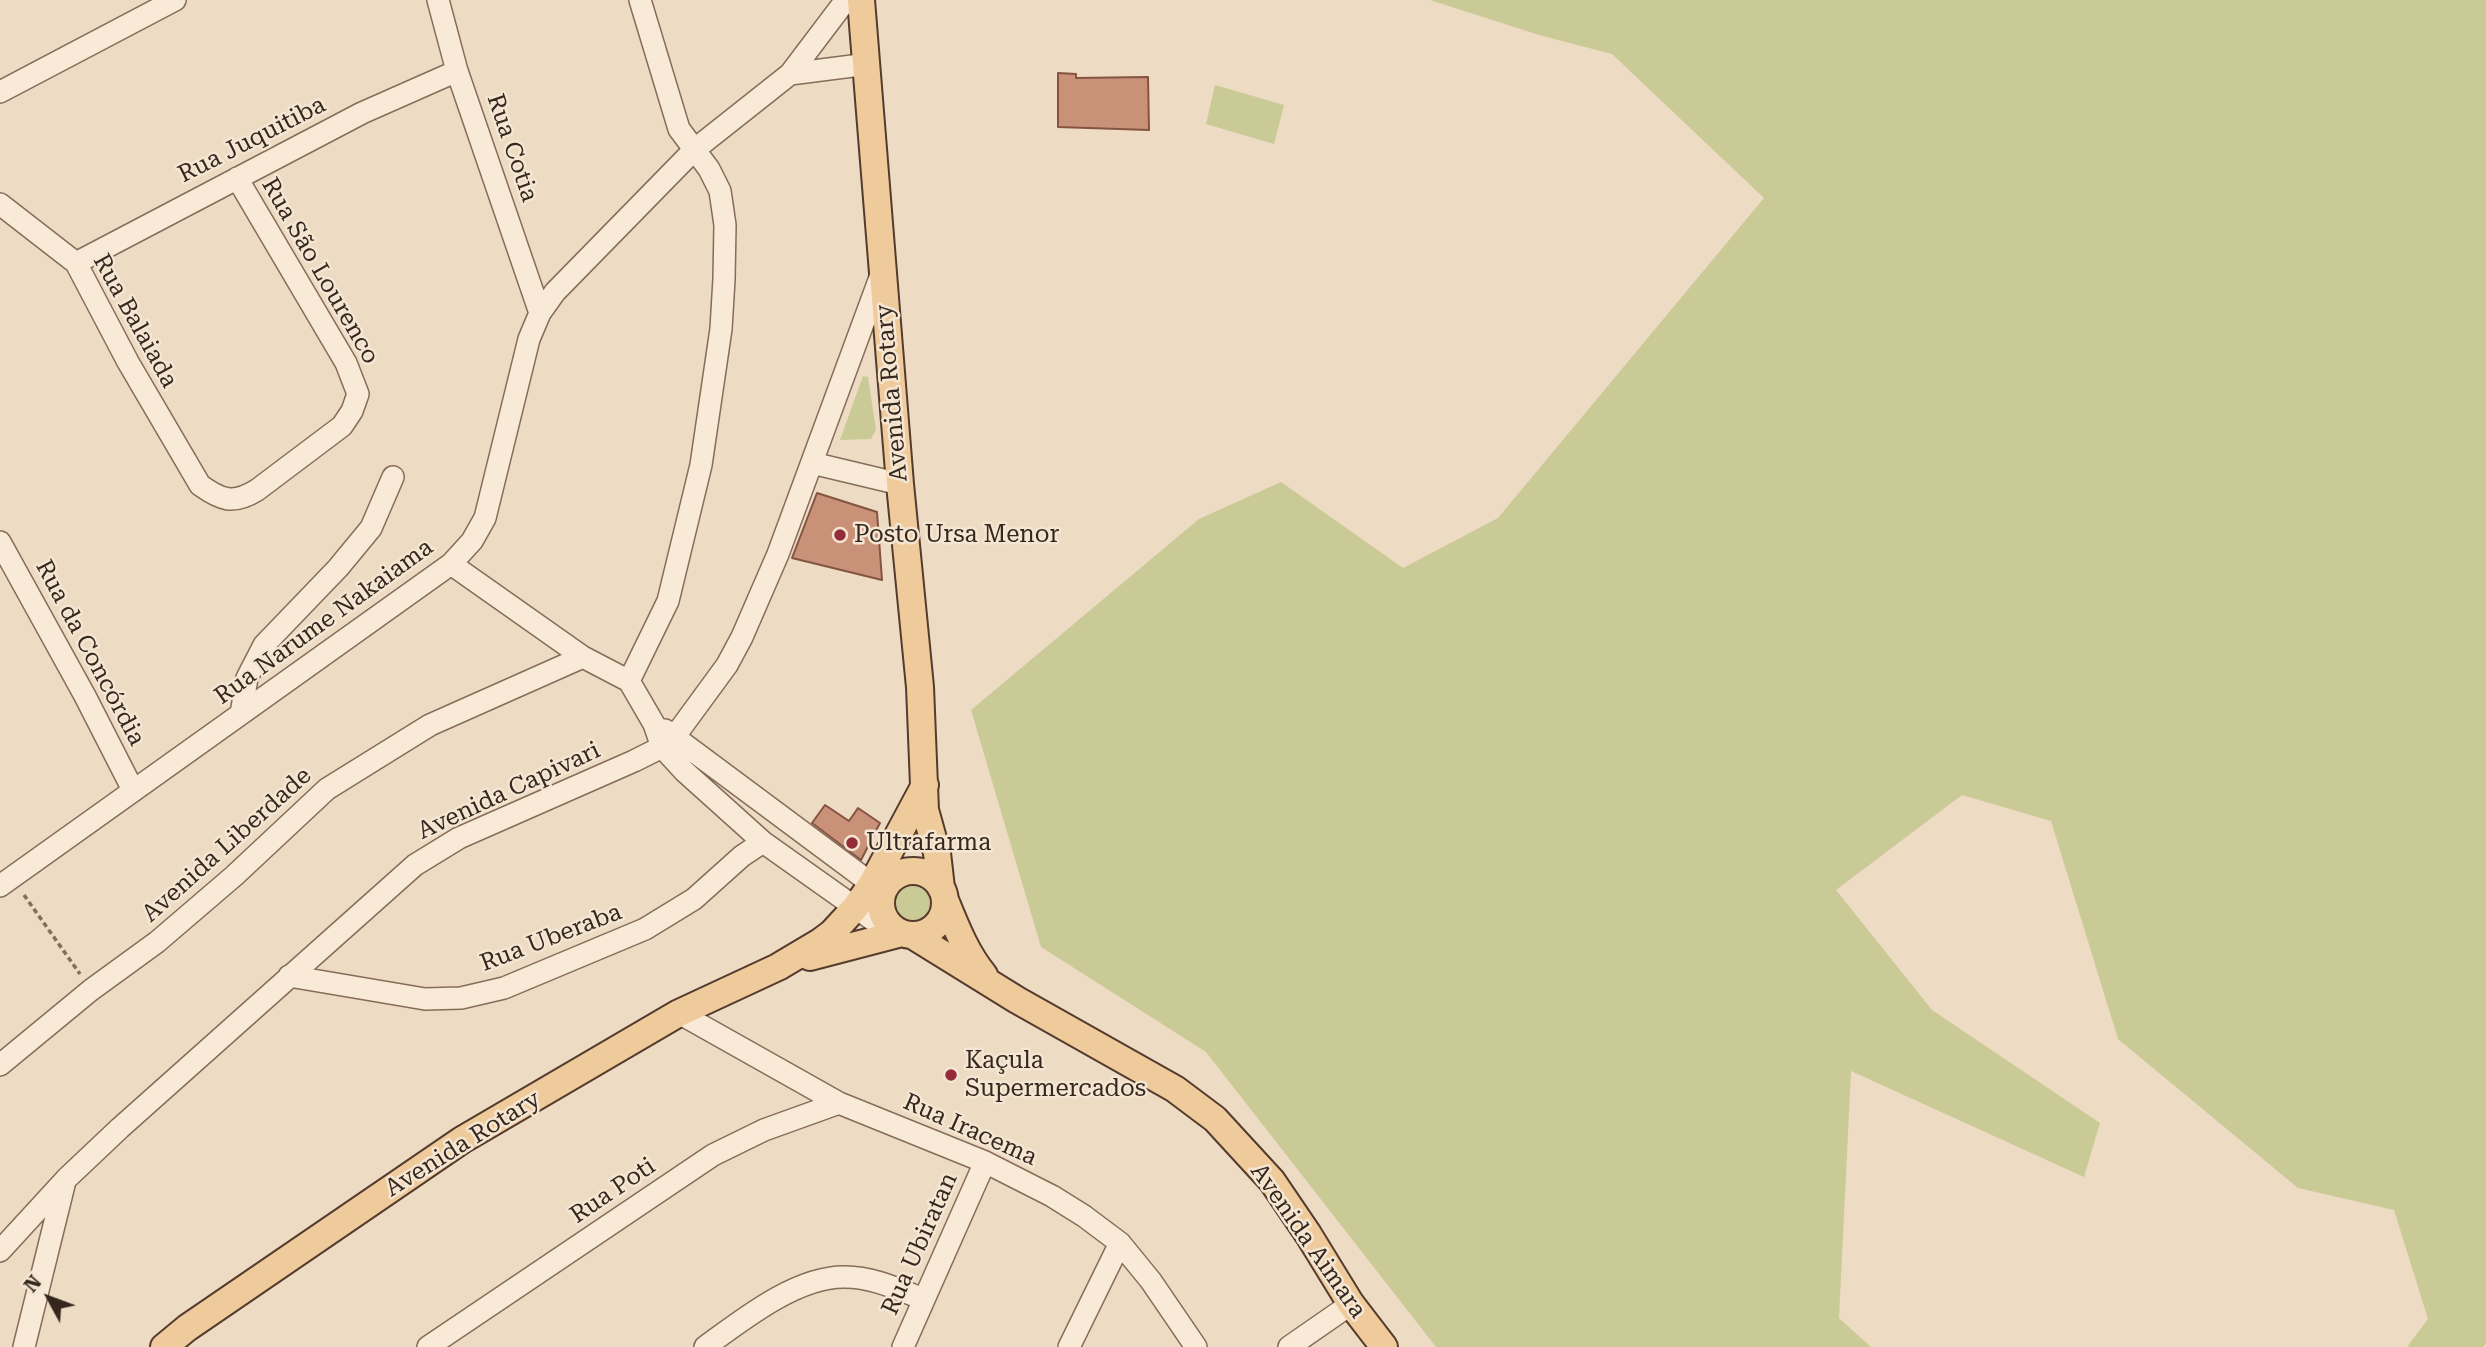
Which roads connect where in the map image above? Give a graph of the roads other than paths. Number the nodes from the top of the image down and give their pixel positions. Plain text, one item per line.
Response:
1 (175, 0) edge
2 (438, 0) edge
3 (640, 0) edge
4 (846, 0) edge
5 (861, 0) edge
6 (868, 64) junction
7 (457, 71) junction
8 (790, 74) junction
9 (0, 92) edge
10 (694, 150) junction
11 (237, 178) junction
12 (0, 204) edge
13 (76, 263) junction
14 (882, 273) junction
15 (540, 313) junction
16 (812, 463) junction
17 (393, 477) dead end
18 (900, 484) junction
19 (200, 485) joint
20 (0, 542) edge
21 (452, 564) junction
22 (583, 657) junction
23 (629, 681) junction
24 (241, 714) junction
25 (669, 741) junction
26 (925, 785) junction
27 (133, 790) junction
28 (763, 842) junction
29 (6, 882) edge
30 (872, 884) junction
31 (943, 894) junction
32 (855, 908) junction
33 (902, 931) junction
34 (778, 967) junction
35 (289, 976) junction
36 (992, 985) junction
37 (679, 1013) junction
38 (0, 1065) edge
39 (839, 1102) junction
40 (985, 1162) junction
41 (66, 1179) junction
42 (1120, 1243) junction
43 (0, 1251) edge
44 (923, 1298) junction
45 (1351, 1304) junction
46 (24, 1347) edge
47 (164, 1347) edge
48 (428, 1347) edge
49 (705, 1347) edge
50 (903, 1347) edge
51 (1069, 1347) edge
52 (1196, 1347) edge
53 (1289, 1347) edge
54 (1384, 1347) edge

1 - 9 street
2 - 7 street, Rua Cotia
3 - 10 street
4 - 8 street, Rua Narume Nakaiama
5 - 6 main road, Avenida Rotary
6 - 8 street
6 - 14 main road, Avenida Rotary
7 - 11 street, Rua Juquitiba
7 - 15 street, Rua Cotia
8 - 10 street, Rua Narume Nakaiama
10 - 15 street, Rua Narume Nakaiama
10 - 23 street
11 - 13 street, Rua Juquitiba
11 - 19 street, Rua São Lourenco
12 - 13 street, Rua Balaiada
13 - 19 street, Rua Balaiada
14 - 16 street
14 - 18 main road, Avenida Rotary
15 - 21 street, Rua Narume Nakaiama
16 - 18 street
16 - 25 street
17 - 24 street
18 - 26 main road, Avenida Rotary
20 - 27 street, Rua da Concórdia
21 - 22 street
21 - 24 street, Rua Narume Nakaiama
22 - 23 street
22 - 38 street, Avenida Liberdade
23 - 25 street
24 - 27 street, Rua Narume Nakaiama
25 - 28 street
25 - 30 street
25 - 35 street, Avenida Capivari
26 - 30 main road, Avenida Rotary
26 - 31 main road, Avenida Rotary
27 - 29 street, Rua Narume Nakaiama
28 - 32 street
28 - 35 street, Rua Uberaba
30 - 32 main road, Avenida Rotary
31 - 33 main road
31 - 33 main road
31 - 36 main road, Avenida Rotary
32 - 33 street
32 - 34 main road, Avenida Rotary
33 - 34 main road, Avenida Rotary
33 - 36 main road, Avenida Aimara
34 - 37 main road, Avenida Rotary
35 - 41 street, Avenida Capivari
36 - 45 main road, Avenida Aimara
37 - 39 street, Rua Iracema
37 - 47 main road, Avenida Rotary
39 - 40 street, Rua Iracema
39 - 48 street, Rua Poti
40 - 42 street, Rua Iracema
40 - 44 street, Rua Ubiratan
41 - 43 street, Avenida Capivari
41 - 46 street
42 - 51 street
42 - 52 street, Rua Iracema
44 - 49 street
44 - 50 street, Rua Ubiratan
45 - 53 street
45 - 54 main road, Avenida Aimara

